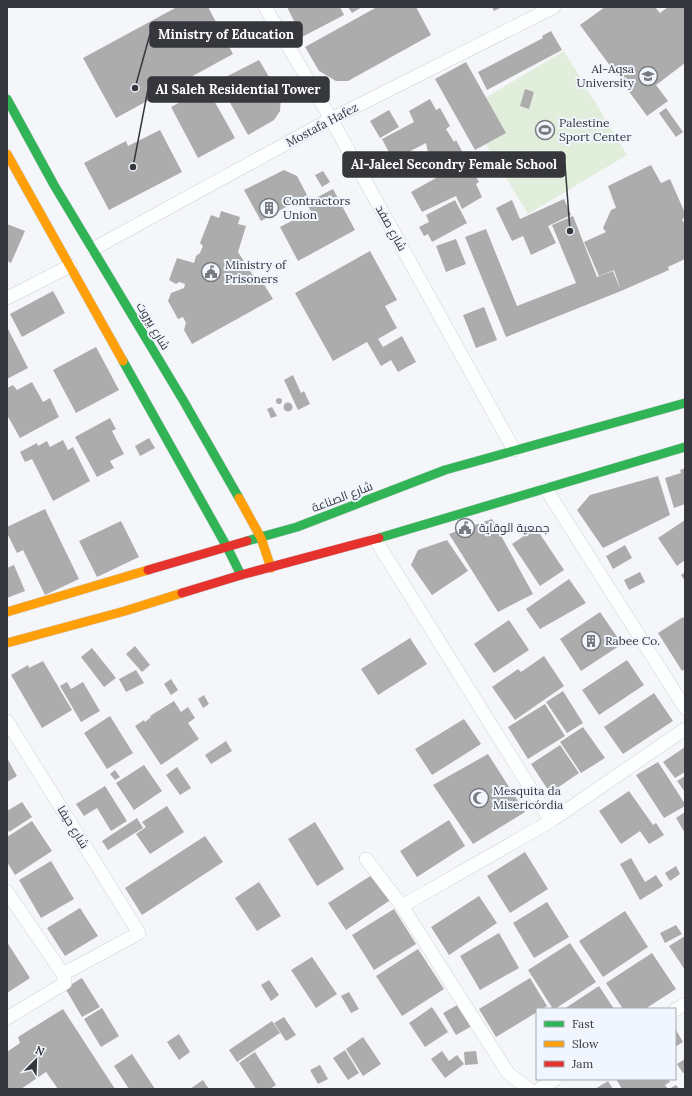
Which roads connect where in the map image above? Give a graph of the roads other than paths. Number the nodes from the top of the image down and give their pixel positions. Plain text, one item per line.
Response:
1 (265, 7) edge
2 (554, 7) edge
3 (7, 99) edge
4 (331, 119) junction
5 (7, 154) edge
6 (93, 249) junction
7 (70, 266) junction
8 (7, 298) edge
9 (685, 403) edge
10 (685, 448) edge
11 (514, 450) junction
12 (546, 489) junction
13 (261, 538) junction
14 (376, 539) junction
15 (227, 547) junction
16 (271, 568) junction
17 (241, 575) junction
18 (7, 612) edge
19 (7, 644) edge
20 (685, 708) edge
21 (7, 721) edge
22 (685, 729) edge
23 (551, 821) junction
24 (366, 860) dead end
25 (7, 892) edge
26 (402, 906) junction
27 (63, 974) junction
28 (685, 1004) edge
29 (676, 1009) edge
30 (7, 1018) edge
31 (554, 1080) edge
32 (529, 1089) edge
33 (539, 1089) edge

1 - 4 street, شارع صفد
2 - 4 street, Mostafa Hafez
3 - 6 main road, شارع بيروت
4 - 6 street, Mostafa Hafez
4 - 11 street, شارع صفد
5 - 7 main road
6 - 13 main road, شارع بيروت
7 - 8 street
7 - 15 main road
9 - 11 main road, شارع الصناعة
10 - 12 main road
11 - 13 main road, شارع الصناعة
12 - 14 main road
12 - 20 street
13 - 15 main road, شارع الصناعة
13 - 16 main road, شارع بيروت
14 - 16 main road
14 - 23 street
15 - 17 main road
15 - 18 main road, شارع الصناعة
16 - 17 main road
17 - 19 main road
21 - 27 street, شارع حيفا
22 - 23 street
23 - 26 street
24 - 26 street
25 - 27 street
26 - 32 street
27 - 30 street
28 - 29 street
31 - 33 street

